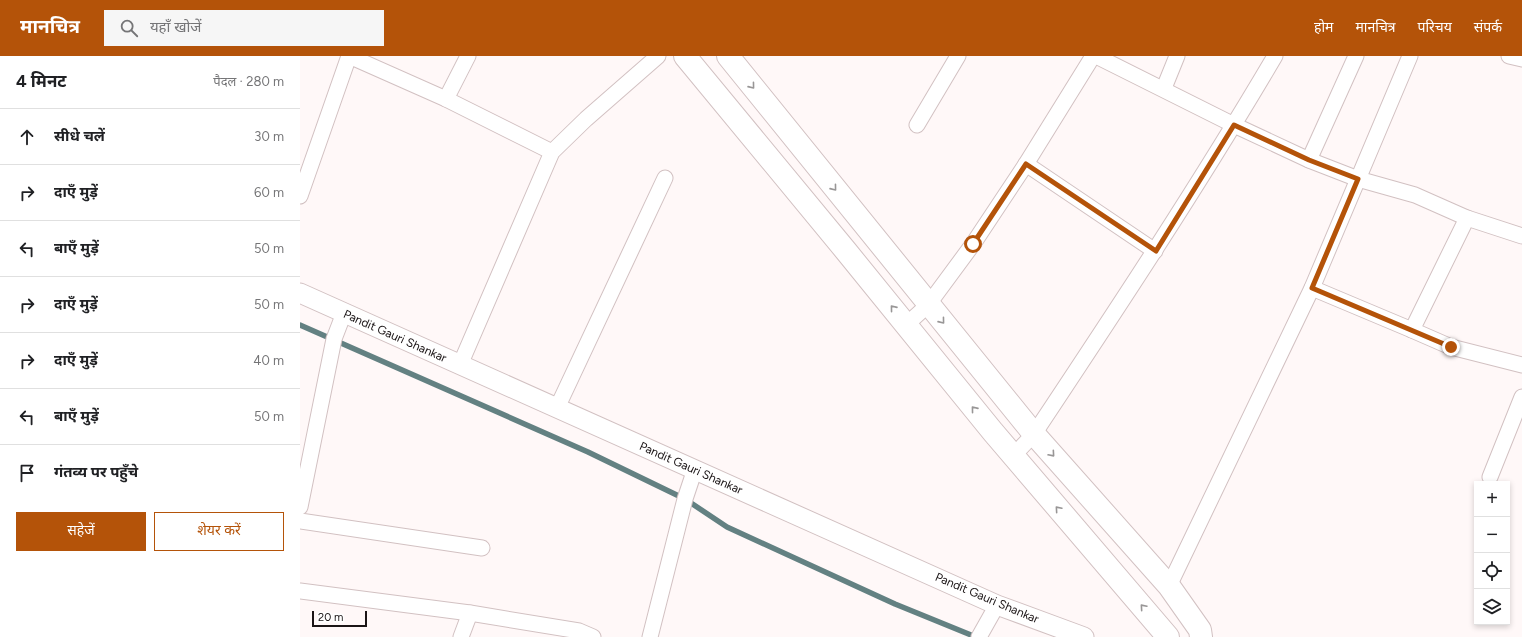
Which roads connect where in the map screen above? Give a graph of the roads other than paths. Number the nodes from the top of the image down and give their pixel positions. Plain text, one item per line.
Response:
1 (349, 56) edge
2 (468, 56) edge
3 (658, 56) edge
4 (685, 56) edge
5 (728, 56) edge
6 (958, 56) edge
7 (1093, 56) edge
8 (1096, 56) edge
9 (1177, 56) edge
10 (1275, 56) edge
11 (1356, 56) edge
12 (1410, 56) edge
13 (1509, 56) edge
14 (1522, 59) edge
15 (1164, 88) junction
16 (446, 98) junction
17 (917, 125) dead end
18 (1234, 125) junction
19 (552, 152) junction
20 (1309, 160) junction
21 (1026, 164) junction
22 (665, 178) dead end
23 (1358, 179) junction
24 (300, 196) edge
25 (1466, 218) junction
26 (1522, 235) edge
27 (1156, 251) junction
28 (1312, 288) junction
29 (300, 293) edge
30 (928, 304) junction
31 (344, 313) junction
32 (906, 325) junction
33 (1412, 330) junction
34 (460, 365) junction
35 (1522, 365) edge
36 (1522, 397) edge
37 (558, 408) junction
38 (1034, 434) junction
39 (1013, 456) junction
40 (695, 469) junction
41 (1490, 478) dead end
42 (303, 481) edge
43 (300, 507) edge
44 (300, 521) edge
45 (482, 548) dead end
46 (1169, 586) junction
47 (300, 591) edge
48 (997, 604) junction
49 (470, 613) junction
50 (461, 637) edge
51 (593, 637) edge
52 (650, 637) edge
53 (979, 637) edge
54 (1084, 637) edge
55 (1168, 637) edge
56 (1201, 637) edge

1 - 16 street
1 - 24 street
2 - 16 street
3 - 19 street
32 -> 4 main road
5 -> 30 main road
6 - 17 street
7 - 21 street
8 - 15 street
9 - 15 street
10 - 18 street
11 - 20 street
12 - 23 street
13 - 14 street
15 - 18 street
16 - 19 street
18 - 20 street
18 - 27 street
19 - 34 street
20 - 23 street
21 - 27 street
21 - 30 street
22 - 37 street
23 - 25 street
23 - 28 street
25 - 26 street
25 - 33 street
27 - 38 street
28 - 33 street
28 - 46 street
29 - 31 street, Pandit Gauri Shankar
30 - 32 street
30 -> 38 main road
31 - 34 street, Pandit Gauri Shankar
31 - 42 street
39 -> 32 main road
33 - 35 street
34 - 37 street, Pandit Gauri Shankar
36 - 41 street
37 - 40 street, Pandit Gauri Shankar
38 - 39 street
38 -> 46 main road
55 -> 39 main road
40 - 48 street, Pandit Gauri Shankar
40 - 52 street
42 - 43 street
44 - 45 street
46 - 56 main road
47 - 49 street
48 - 53 street
48 - 54 street, Pandit Gauri Shankar
49 - 50 street
49 - 51 street

